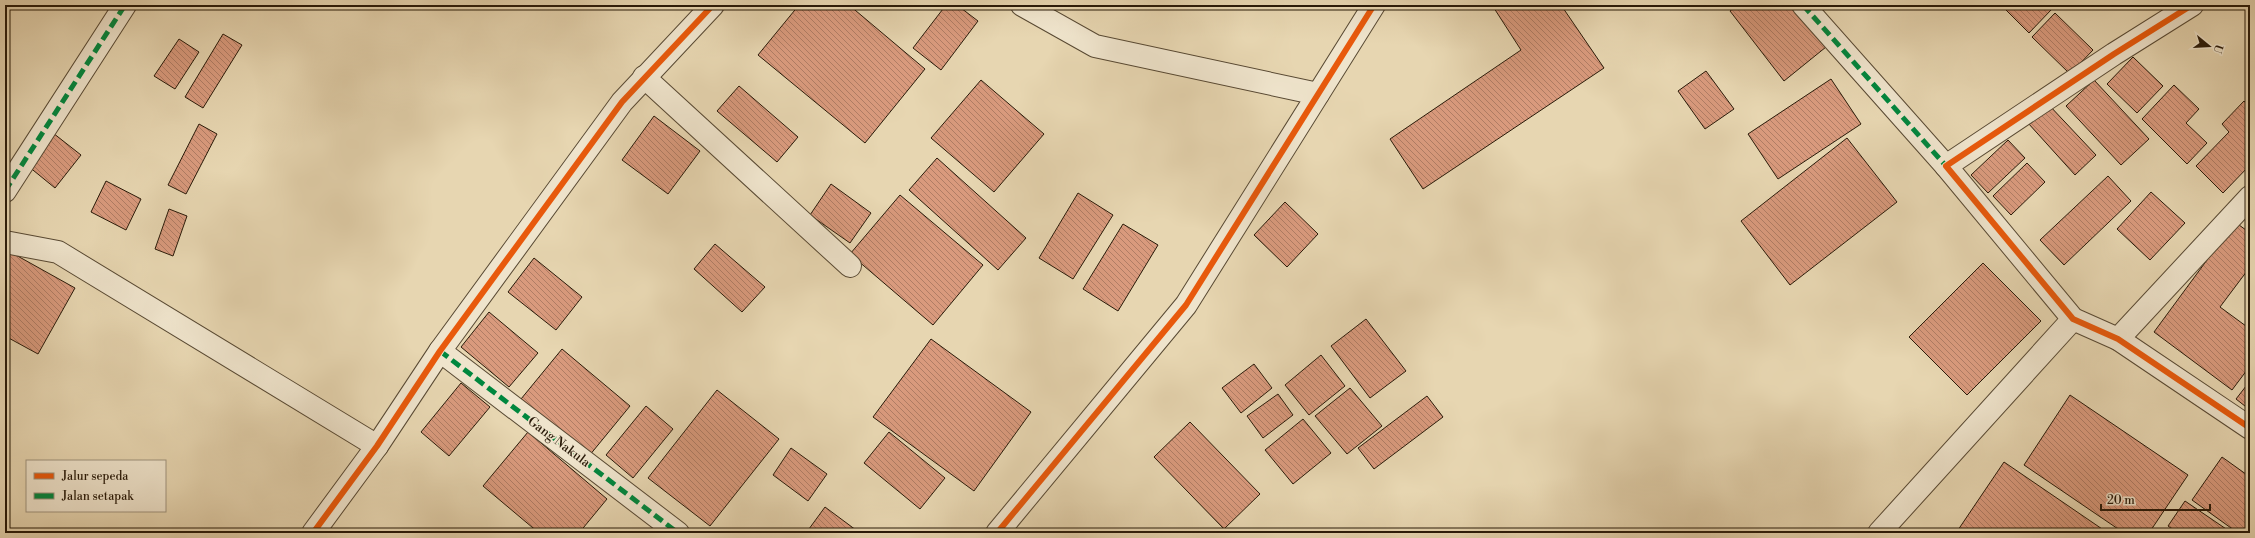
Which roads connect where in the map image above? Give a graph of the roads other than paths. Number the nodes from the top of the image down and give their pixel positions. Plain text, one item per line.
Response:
1 (125, 5) edge
2 (712, 5) edge
3 (1022, 5) edge
4 (1374, 5) edge
5 (1803, 5) edge
6 (2192, 5) edge
7 (644, 77) junction
8 (1318, 94) junction
9 (1946, 166) junction
10 (5, 191) edge
11 (2250, 197) edge
12 (5, 242) edge
13 (850, 266) dead end
14 (2074, 319) junction
15 (2118, 339) junction
16 (440, 351) junction
17 (2250, 428) edge
18 (377, 446) junction
19 (313, 533) edge
20 (678, 533) edge
21 (997, 533) edge
22 (1879, 533) edge

1 - 10 street
2 - 7 street
3 - 8 street
4 - 8 street
5 - 9 street
6 - 9 street
7 - 13 street
7 - 16 street
8 - 21 street
9 - 14 street
11 - 15 street
12 - 18 street
14 - 15 street
14 - 22 street
15 - 17 street
16 - 18 street
16 - 20 street, Gang Nakula
18 - 19 street

